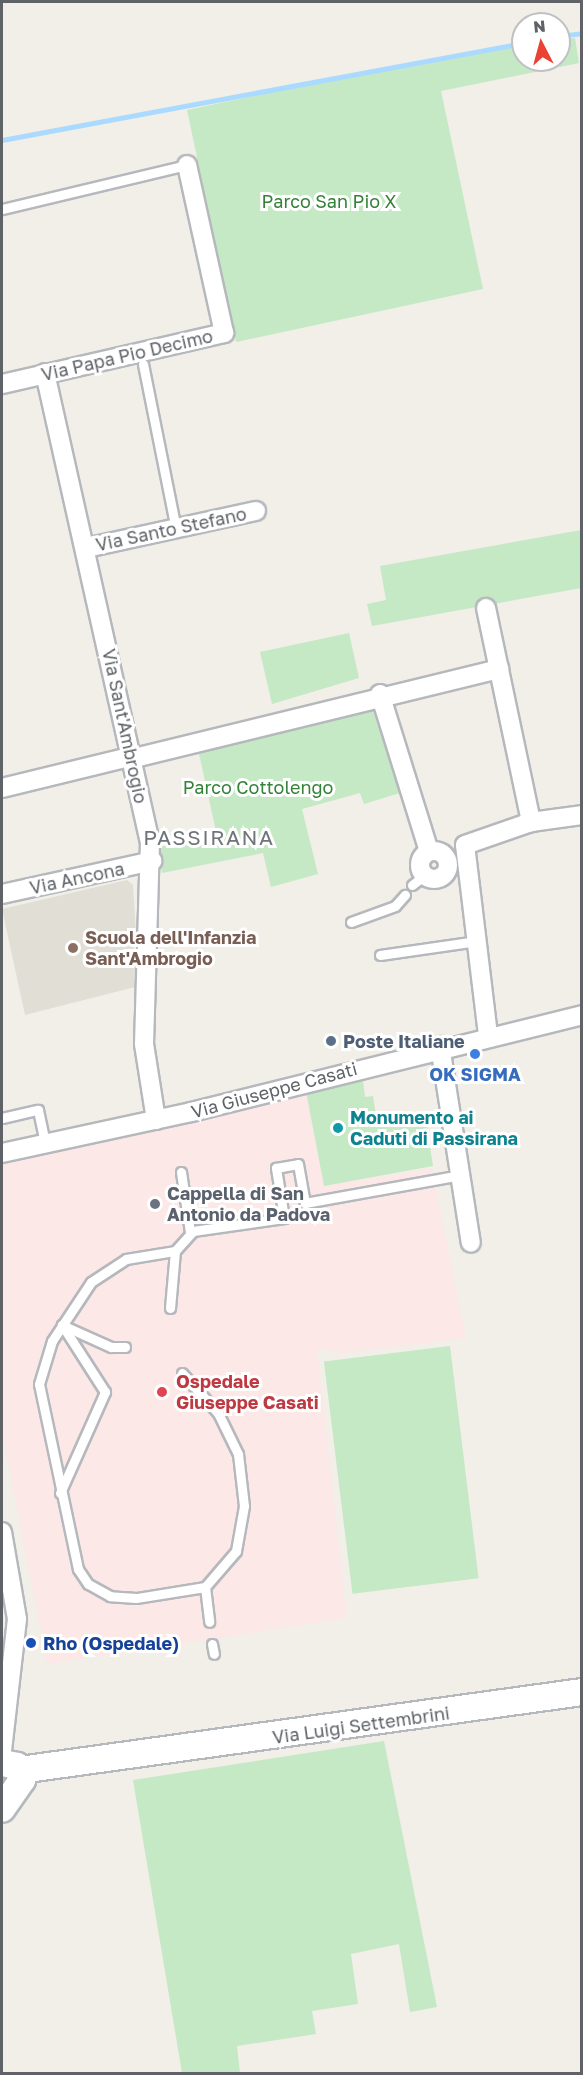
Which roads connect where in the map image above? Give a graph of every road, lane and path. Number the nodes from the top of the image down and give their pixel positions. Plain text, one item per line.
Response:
1 (187, 165) joint
2 (2, 209) edge
3 (143, 364) dead end
4 (45, 373) junction
5 (2, 384) edge
6 (256, 511) dead end
7 (176, 529) junction
8 (86, 548) junction
9 (486, 608) dead end
10 (499, 669) junction
11 (380, 694) junction
12 (134, 757) junction
13 (2, 788) edge
14 (582, 816) edge
15 (531, 822) junction
16 (465, 845) junction
17 (152, 861) junction
18 (442, 861) junction
19 (418, 880) dead end
20 (469, 881) junction
21 (2, 894) edge
22 (405, 895) dead end
23 (351, 922) dead end
24 (477, 941) junction
25 (380, 955) dead end
26 (582, 1015) edge
27 (489, 1035) junction
28 (440, 1046) junction
29 (2, 1118) edge
30 (156, 1120) junction
31 (45, 1143) junction
32 (2, 1153) edge
33 (181, 1172) dead end
34 (460, 1175) junction
35 (190, 1232) junction
36 (471, 1243) dead end
37 (174, 1251) junction
38 (170, 1308) dead end
39 (62, 1325) junction
40 (125, 1347) dead end
41 (182, 1373) dead end
42 (60, 1493) junction
43 (2, 1532) edge
44 (205, 1587) junction
45 (209, 1622) dead end
46 (212, 1644) dead end
47 (214, 1654) dead end
48 (582, 1692) edge
49 (9, 1779) edge

1 - 2 lane
1 - 4 street, Via Papa Pio Decimo
3 - 7 lane
4 - 5 street, Via Papa Pio Decimo
4 - 8 street, Via Sant'Ambrogio
6 - 7 street, Via Santo Stefano
7 - 8 street, Via Santo Stefano
8 - 12 street, Via Sant'Ambrogio
9 - 10 street
10 - 11 street
10 - 15 street
11 - 12 street
11 - 18 street
12 - 13 street
12 - 17 street, Via Sant'Ambrogio
14 - 15 street
15 - 16 street
16 - 18 street
16 - 20 street
17 - 21 street, Via Ancona
17 - 30 street, Via Sant'Ambrogio
18 - 19 street
18 - 20 street
20 - 24 street
22 - 23 lane
24 - 25 lane
24 - 27 street
26 - 27 street, Via Giuseppe Casati
27 - 28 street, Via Giuseppe Casati
28 - 30 street, Via Giuseppe Casati
28 - 34 street
29 - 31 lane
30 - 31 street, Via Giuseppe Casati
31 - 32 street, Via Giuseppe Casati
33 - 35 lane
34 - 35 lane
34 - 36 street
35 - 37 lane
37 - 38 lane
37 - 39 lane
39 - 40 lane
39 - 42 lane
39 - 42 lane
41 - 44 lane
42 - 44 lane
43 - 49 street
44 - 45 lane
46 - 47 lane
48 - 49 street, Via Luigi Settembrini

